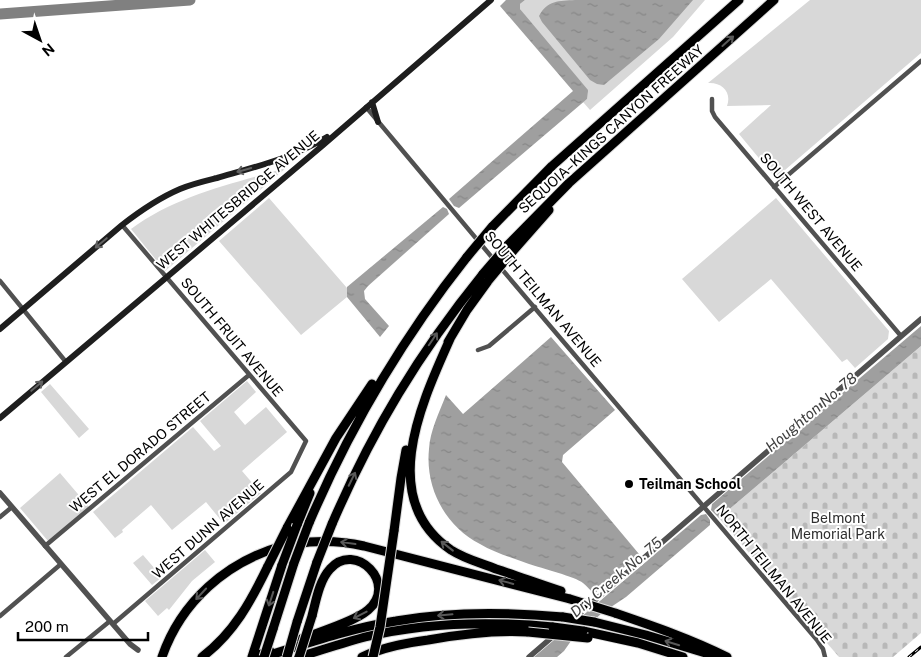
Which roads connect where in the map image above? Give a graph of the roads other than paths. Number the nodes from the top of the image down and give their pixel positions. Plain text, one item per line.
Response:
1 (492, 0) edge
2 (739, 0) edge
3 (774, 0) edge
4 (921, 61) edge
5 (712, 99) dead end
6 (372, 102) junction
7 (366, 107) junction
8 (378, 122) junction
9 (337, 132) junction
10 (774, 187) junction
11 (122, 225) junction
12 (166, 277) junction
13 (486, 278) junction
14 (0, 281) edge
15 (535, 307) junction
16 (23, 309) junction
17 (422, 316) junction
18 (921, 319) edge
19 (0, 329) edge
20 (901, 336) junction
21 (450, 339) junction
22 (478, 350) dead end
23 (66, 362) junction
24 (249, 375) junction
25 (0, 418) edge
26 (336, 438) junction
27 (306, 441) joint
28 (0, 493) edge
29 (703, 506) junction
30 (12, 507) junction
31 (0, 517) edge
32 (45, 546) junction
33 (61, 564) junction
34 (571, 597) junction
35 (0, 616) edge
36 (111, 623) junction
37 (585, 635) junction
38 (366, 637) junction
39 (138, 650) dead end
40 (66, 657) edge
41 (162, 657) edge
42 (202, 657) edge
43 (252, 657) edge
44 (264, 657) edge
45 (287, 657) edge
46 (299, 657) edge
47 (310, 657) edge
48 (362, 657) edge
49 (373, 657) edge
50 (529, 657) edge
51 (670, 657) edge
52 (683, 657) edge
53 (719, 657) edge
54 (727, 657) edge
55 (825, 657) edge

1 - 6 main road, WEST WHITESBRIDGE AVENUE
2 - 17 highway, SEQUOIA–KINGS CANYON FREEWAY, bridge
13 -> 3 highway, SEQUOIA–KINGS CANYON FREEWAY, bridge
4 - 10 street
5 - 10 street, SOUTH WEST AVENUE
6 - 7 main road, WEST WHITESBRIDGE AVENUE
6 - 8 main road
7 - 8 street, SOUTH TEILMAN AVENUE
7 - 9 main road, WEST WHITESBRIDGE AVENUE
8 - 15 street, SOUTH TEILMAN AVENUE
9 -> 11 main road
9 - 12 main road, WEST WHITESBRIDGE AVENUE
10 - 20 street, SOUTH WEST AVENUE
11 - 12 street, SOUTH FRUIT AVENUE
11 -> 16 main road
12 - 23 main road, WEST WHITESBRIDGE AVENUE
12 - 24 street, SOUTH FRUIT AVENUE
13 - 21 highway
45 -> 13 highway, bridge
14 - 16 street
15 - 22 street
15 - 29 street, SOUTH TEILMAN AVENUE
16 - 19 main road
16 - 23 street
17 - 26 highway
17 - 44 highway, SEQUOIA–KINGS CANYON FREEWAY, bridge
18 - 20 street
20 - 29 street
34 -> 21 highway
21 - 49 highway, bridge
25 -> 23 main road, WEST WHITESBRIDGE AVENUE
24 - 27 street, SOUTH FRUIT AVENUE
24 - 32 street, WEST EL DORADO STREET
26 - 42 highway, bridge
26 -> 43 highway, bridge
27 - 36 street, WEST DUNN AVENUE
28 - 30 street
29 - 50 street
29 - 55 street, NORTH TEILMAN AVENUE
30 - 31 street
30 - 32 street
32 - 33 street
33 - 35 street
33 - 36 street
34 -> 41 highway
34 - 54 highway, bridge
36 - 39 street
36 - 40 street, WEST DUNN AVENUE
37 - 38 highway, bridge
37 - 48 highway, bridge
37 - 51 highway
37 - 52 highway
38 - 46 highway
38 - 47 highway
46 -> 43 highway, bridge
53 -> 44 highway, bridge

